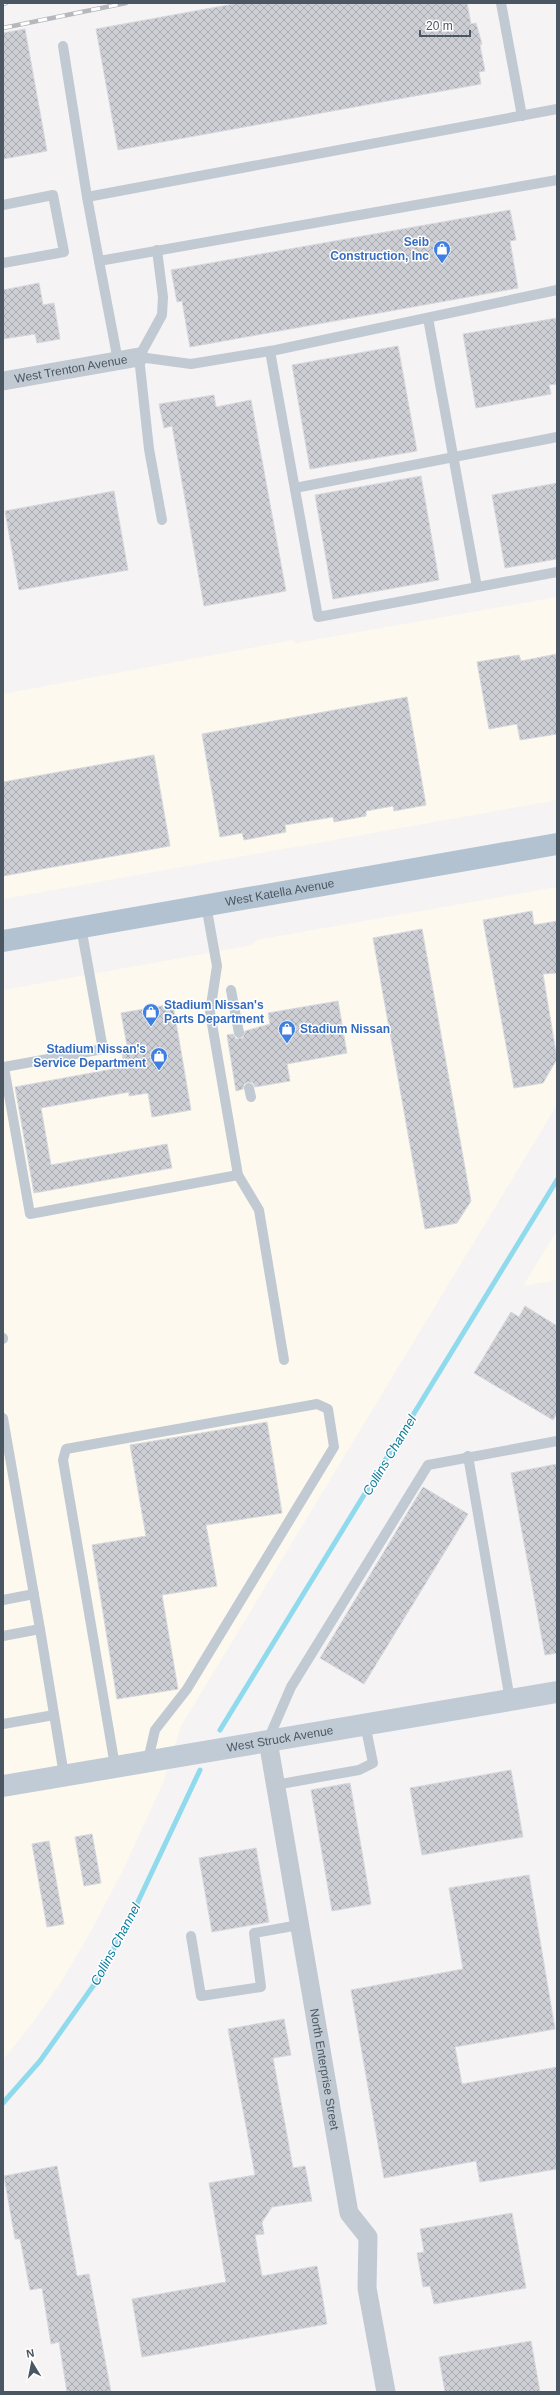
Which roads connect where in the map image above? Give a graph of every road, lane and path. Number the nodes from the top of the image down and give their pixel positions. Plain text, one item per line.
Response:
1 (501, 3) edge
2 (63, 46) dead end
3 (557, 109) edge
4 (522, 116) junction
5 (557, 180) edge
6 (87, 197) junction
7 (3, 205) edge
8 (157, 250) junction
9 (99, 260) junction
10 (3, 263) edge
11 (557, 290) edge
12 (428, 318) junction
13 (270, 351) junction
14 (139, 357) junction
15 (118, 361) junction
16 (3, 381) edge
17 (557, 437) edge
18 (454, 458) junction
19 (295, 488) junction
20 (162, 520) dead end
21 (557, 572) edge
22 (477, 587) junction
23 (557, 844) edge
24 (206, 905) junction
25 (81, 927) junction
26 (3, 941) edge
27 (231, 990) dead end
28 (239, 1032) dead end
29 (238, 1175) junction
30 (284, 1360) dead end
31 (3, 1418) edge
32 (557, 1441) edge
33 (468, 1456) junction
34 (34, 1594) junction
35 (3, 1600) edge
36 (40, 1629) junction
37 (3, 1636) edge
38 (557, 1692) edge
39 (510, 1700) junction
40 (54, 1716) junction
41 (3, 1724) edge
42 (365, 1724) junction
43 (268, 1741) junction
44 (148, 1760) junction
45 (116, 1766) junction
46 (64, 1775) junction
47 (275, 1785) junction
48 (3, 1786) edge
49 (300, 1925) junction
50 (190, 1936) dead end
51 (386, 2392) edge

1 - 4 lane
2 - 6 lane
3 - 4 lane
4 - 6 lane
5 - 8 lane
6 - 9 lane
7 - 10 lane
8 - 9 lane
8 - 14 lane
9 - 15 lane
11 - 12 lane
12 - 13 lane
12 - 18 lane
13 - 14 lane
13 - 19 lane
14 - 15 street, West Trenton Avenue
14 - 20 lane
15 - 16 street, West Trenton Avenue
17 - 18 lane
18 - 19 lane
18 - 22 lane
19 - 22 lane
21 - 22 lane
23 - 24 main road, West Katella Avenue
24 - 25 main road, West Katella Avenue
24 - 29 lane
25 - 26 main road, West Katella Avenue
25 - 29 lane
27 - 28 lane
29 - 30 lane
31 - 34 lane
32 - 33 lane
33 - 39 lane
33 - 43 lane
34 - 35 lane
34 - 36 lane
36 - 37 lane
36 - 40 lane
38 - 39 street, West Struck Avenue
39 - 42 street, West Struck Avenue
40 - 41 lane
40 - 46 lane
42 - 43 street, West Struck Avenue
42 - 47 lane
43 - 44 street, West Struck Avenue
43 - 47 street, North Enterprise Street
44 - 45 street, West Struck Avenue
44 - 45 lane
45 - 46 street, West Struck Avenue
46 - 48 street, West Struck Avenue
47 - 49 street, North Enterprise Street
49 - 50 lane
49 - 51 street, North Enterprise Street

